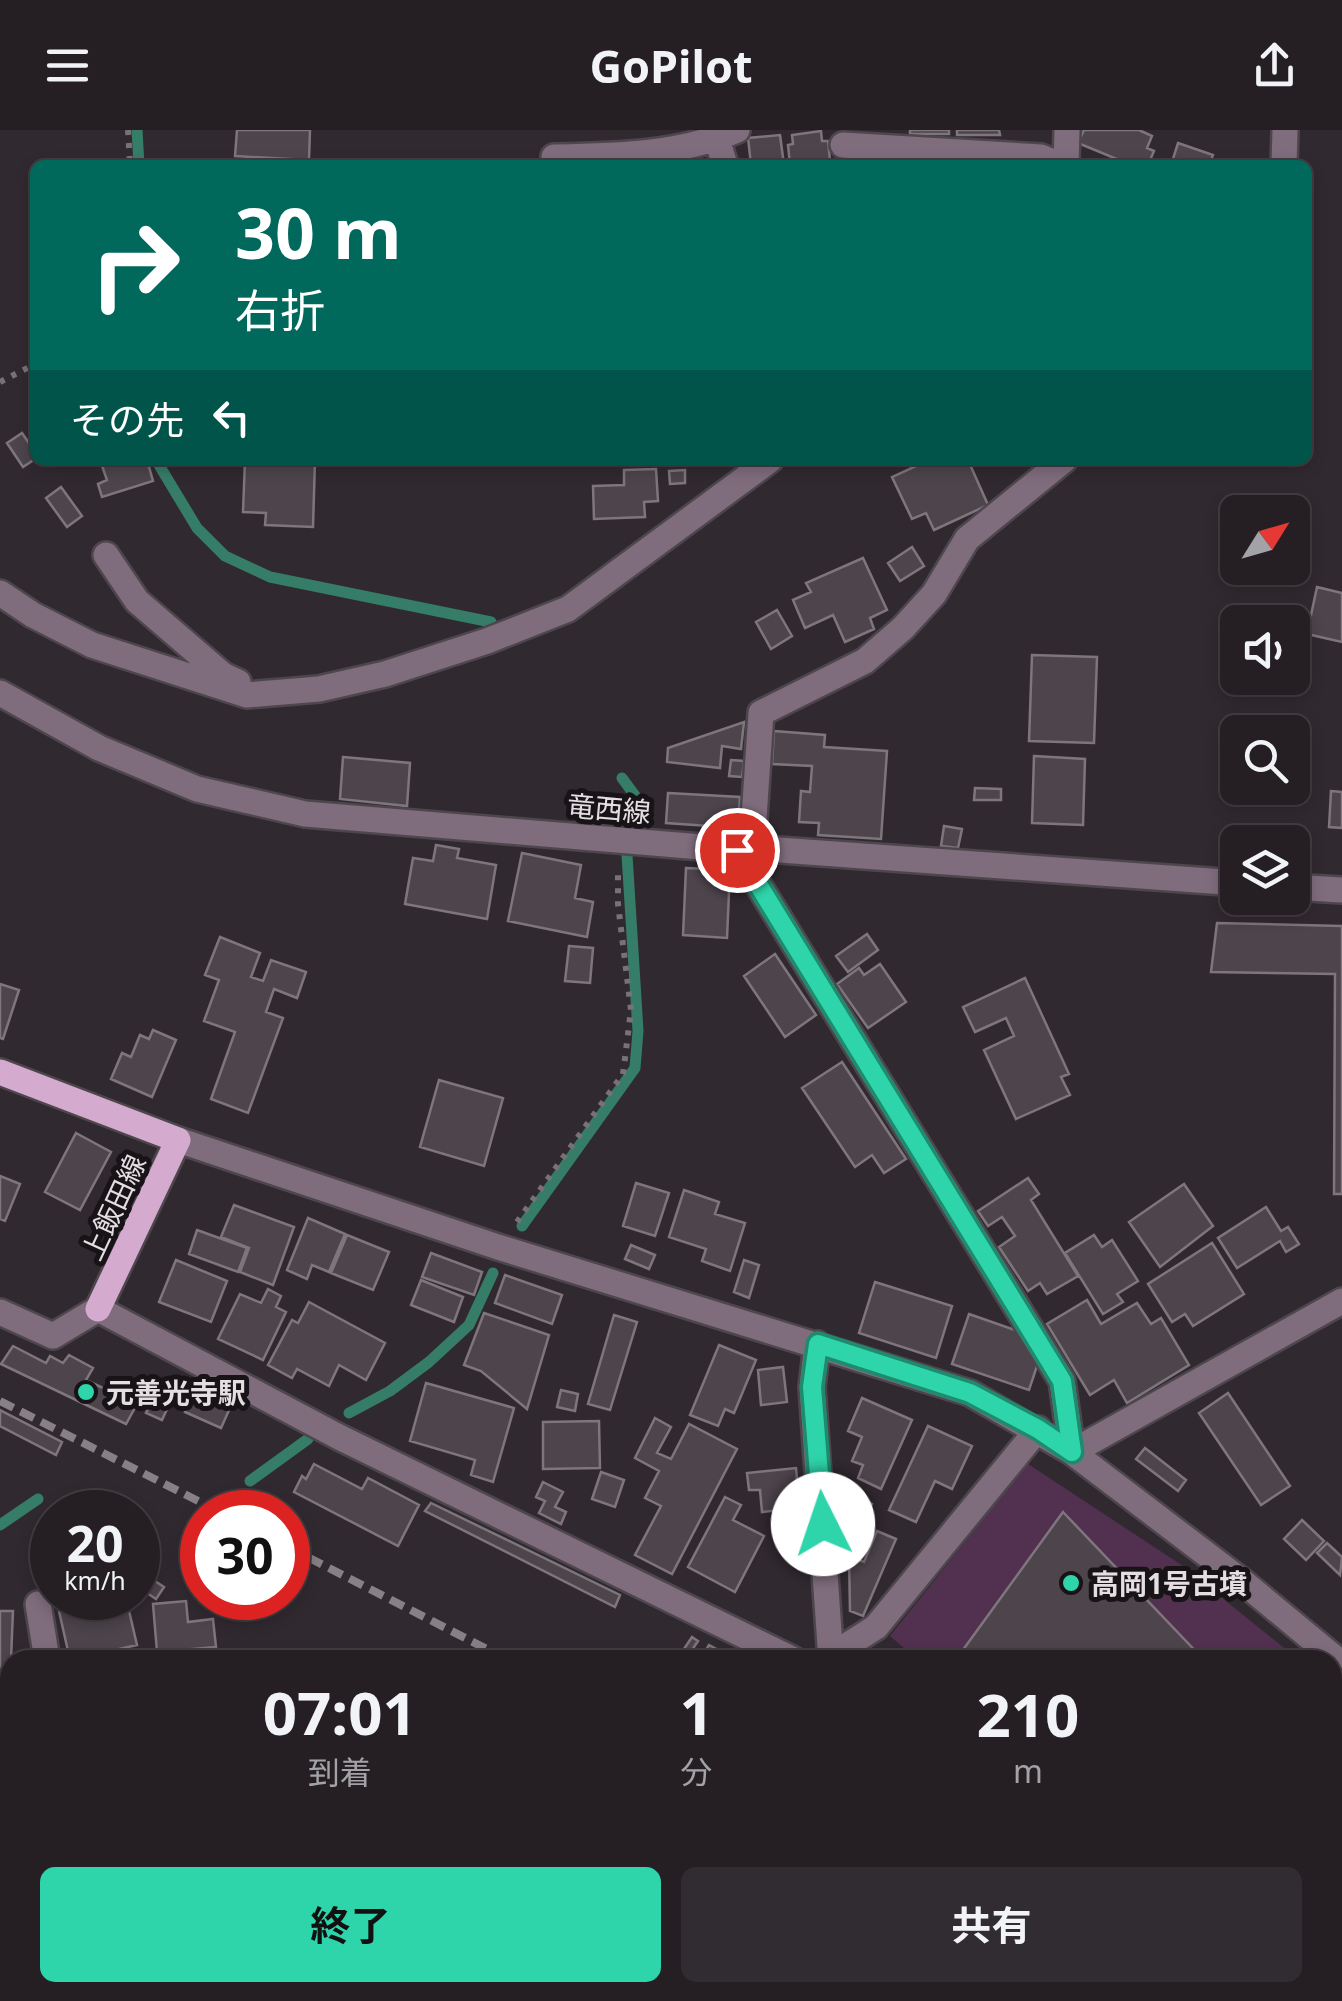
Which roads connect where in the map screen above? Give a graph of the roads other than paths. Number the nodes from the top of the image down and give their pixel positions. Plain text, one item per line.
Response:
1 (1067, 130) edge
2 (1285, 130) edge
3 (727, 135) edge
4 (846, 147) edge
5 (554, 158) dead end
6 (725, 160) edge
7 (1049, 160) edge
8 (1064, 160) edge
9 (1284, 160) edge
10 (763, 465) edge
11 (1058, 465) edge
12 (106, 556) dead end
13 (0, 593) edge
14 (0, 693) edge
15 (260, 694) junction
16 (745, 849) junction
17 (1220, 881) edge
18 (1310, 887) edge
19 (1342, 890) edge
20 (0, 1072) edge
21 (178, 1140) junction
22 (1342, 1301) edge
23 (98, 1310) junction
24 (0, 1312) edge
25 (818, 1344) junction
26 (1038, 1429) junction
27 (1072, 1452) junction
28 (41, 1620) edge
29 (45, 1650) edge
30 (774, 1650) edge
31 (831, 1650) edge
32 (843, 1650) edge
33 (1325, 1650) edge

1 - 8 street
2 - 9 street
3 - 5 street
3 - 6 street
4 - 7 street
10 - 15 street
11 - 16 street
12 - 15 street
13 - 15 street
14 - 16 street, 竜西線
16 - 17 street, 竜西線
16 - 27 street
18 - 19 street
20 - 21 main road, 上飯田線
21 - 23 main road, 上飯田線
21 - 25 street
22 - 27 street
23 - 24 street
23 - 30 street
25 - 26 street
25 - 31 street
26 - 27 street
26 - 32 street
27 - 33 street
28 - 29 street

